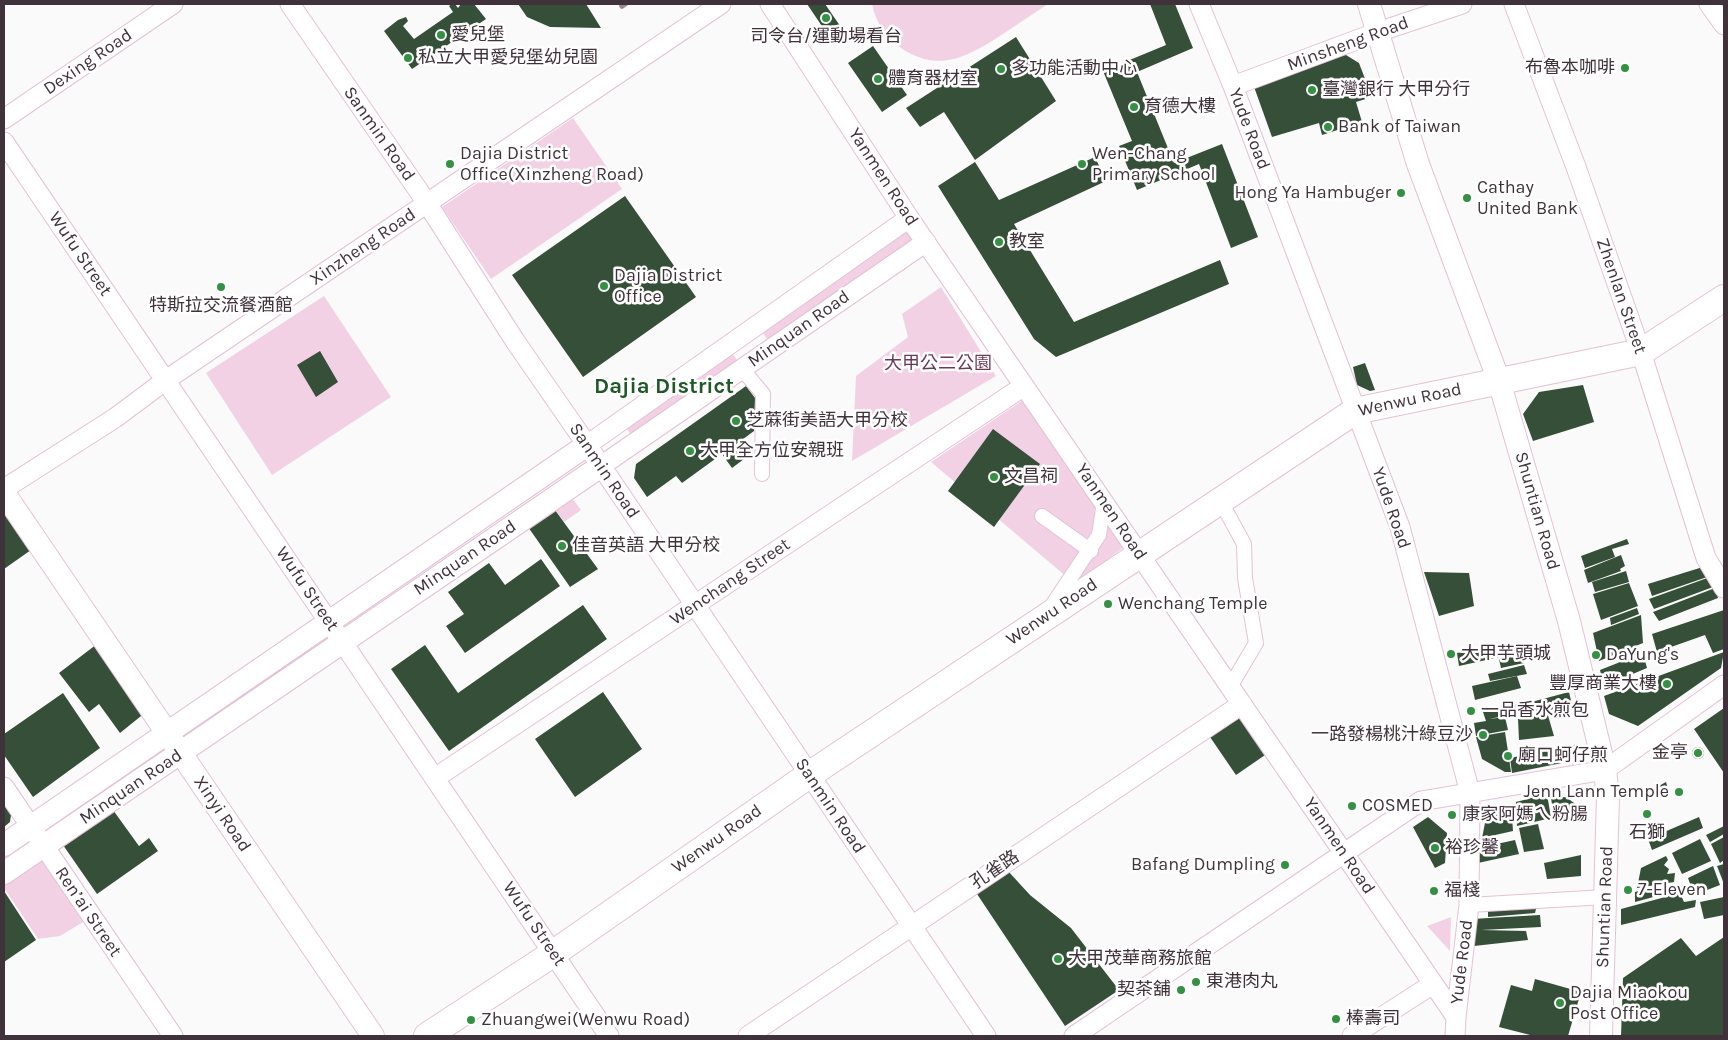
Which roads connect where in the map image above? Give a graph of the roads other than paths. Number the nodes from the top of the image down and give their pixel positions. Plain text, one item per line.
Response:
1 (173, 4) edge
2 (290, 4) edge
3 (722, 4) edge
4 (770, 4) edge
5 (1200, 4) edge
6 (1369, 4) edge
7 (1462, 4) edge
8 (1514, 4) edge
9 (1709, 4) edge
10 (1724, 25) edge
11 (1378, 32) junction
12 (1233, 86) junction
13 (4, 119) edge
14 (4, 142) edge
15 (427, 203) junction
16 (910, 218) junction
17 (926, 242) junction
18 (1724, 298) edge
19 (742, 335) junction
20 (1641, 352) junction
21 (753, 361) junction
22 (166, 380) junction
23 (1499, 381) junction
24 (1024, 386) junction
25 (1355, 411) junction
26 (587, 445) junction
27 (601, 466) junction
28 (762, 474) dead end
29 (4, 489) edge
30 (4, 494) edge
31 (1220, 500) junction
32 (1104, 502) junction
33 (1042, 516) dead end
34 (1090, 551) junction
35 (1139, 554) junction
36 (1724, 588) edge
37 (695, 605) junction
38 (1042, 619) junction
39 (330, 622) junction
40 (343, 642) junction
41 (1724, 685) edge
42 (1230, 687) junction
43 (1242, 704) junction
44 (167, 733) junction
45 (180, 753) junction
46 (1605, 770) junction
47 (809, 775) junction
48 (435, 778) junction
49 (4, 787) edge
50 (1470, 793) junction
51 (31, 827) junction
52 (4, 845) edge
53 (44, 846) junction
54 (1344, 853) junction
55 (4, 873) edge
56 (1605, 897) junction
57 (1469, 905) junction
58 (911, 926) junction
59 (554, 953) junction
60 (1433, 984) junction
61 (1456, 1017) junction
62 (173, 1036) edge
63 (373, 1036) edge
64 (427, 1036) edge
65 (609, 1036) edge
66 (748, 1036) edge
67 (986, 1036) edge
68 (1074, 1036) edge
69 (1352, 1036) edge
70 (1455, 1036) edge
71 (1601, 1036) edge

1 - 13 street, Dexing Road
2 - 15 street, Sanmin Road
3 - 15 street, Xinzheng Road
4 - 16 street, Yanmen Road
5 - 12 street, Yude Road
6 - 11 street, Shuntian Road
7 - 11 street, Minsheng Road
8 - 20 street, Zhenlan Street
9 - 10 street
11 - 12 street, Minsheng Road
11 - 23 street, Shuntian Road
12 - 25 street, Yude Road
14 - 22 street, Wufu Street
15 - 22 street, Xinzheng Road
15 - 26 street, Sanmin Road
16 - 17 street, Yanmen Road
16 - 19 street, Minquan Road
17 - 21 street, Minquan Road
17 - 24 street, Yanmen Road
18 - 20 main road, Wenwu Road
19 - 21 street
19 - 26 street, Minquan Road
20 - 23 main road, Wenwu Road
20 - 36 street, Zhenlan Street
21 - 27 street, Minquan Road
21 - 28 street
22 - 29 street, Xinzheng Road
22 - 39 street, Wufu Street
23 - 25 main road, Wenwu Road
23 - 46 street, Shuntian Road
24 - 32 street, Yanmen Road
24 - 37 street, Wenchang Street
25 - 31 main road, Wenwu Road
25 - 50 street, Yude Road
26 - 27 street, Sanmin Road
26 - 39 street, Minquan Road
27 - 37 street, Sanmin Road
27 - 40 street, Minquan Road
30 - 44 street, Xinyi Road
31 - 35 main road, Wenwu Road
31 - 42 street
32 - 34 street
32 - 35 street, Yanmen Road
33 - 34 street
34 - 38 street
35 - 38 main road, Wenwu Road
35 - 42 street, Yanmen Road
37 - 47 street, Sanmin Road
37 - 48 street, Wenchang Street
38 - 47 main road, Wenwu Road
39 - 40 street, Wufu Street
39 - 44 street, Minquan Road
40 - 45 street, Minquan Road
40 - 48 street, Wufu Street
41 - 46 street
42 - 43 street, Yanmen Road
43 - 54 street, Yanmen Road
43 - 58 street, 孔雀路
44 - 45 street, Xinyi Road
44 - 51 street, Minquan Road
45 - 53 street, Minquan Road
45 - 63 street, Xinyi Road
46 - 50 street
46 - 56 street, Shuntian Road
47 - 58 street, Sanmin Road
47 - 59 main road, Wenwu Road
48 - 59 street, Wufu Street
49 - 51 street, Ren’ai Street
50 - 54 street
50 - 57 street, Yude Road
51 - 52 street, Minquan Road
51 - 53 street, Ren’ai Street
53 - 55 street, Minquan Road
53 - 62 street, Ren’ai Street
54 - 60 street, Yanmen Road
54 - 68 street
56 - 57 street
56 - 71 street, Shuntian Road
57 - 61 street, Yude Road
58 - 66 street, 孔雀路
58 - 67 street, Sanmin Road
59 - 64 main road, Wenwu Road
59 - 65 street, Wufu Street
60 - 61 street, Yanmen Road
60 - 69 street
61 - 70 street, Yude Road

